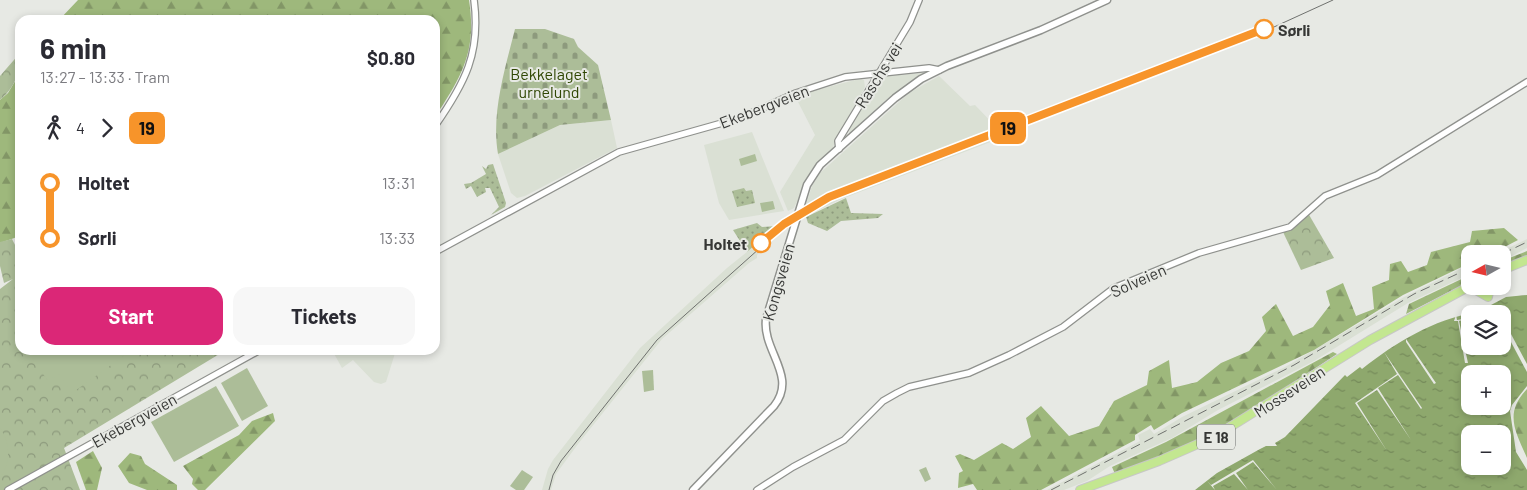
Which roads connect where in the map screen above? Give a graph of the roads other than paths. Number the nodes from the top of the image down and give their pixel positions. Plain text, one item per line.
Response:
1 (474, 0) edge
2 (919, 0) edge
3 (1107, 0) edge
4 (939, 70) junction
5 (878, 73) junction
6 (1527, 82) edge
7 (440, 119) edge
8 (839, 149) junction
9 (440, 249) edge
10 (1525, 261) edge
11 (1511, 266) edge
12 (1511, 270) edge
13 (1461, 293) edge
14 (251, 355) edge
15 (8, 490) edge
16 (693, 490) edge
17 (757, 490) edge
18 (1080, 490) edge

1 - 7 street
2 - 5 street, Raschs vei
3 - 4 main road, Ekebergveien
4 - 5 street, Ekebergveien
4 - 8 main road, Kongsveien
5 - 8 street, Raschs vei
5 - 9 street, Ekebergveien
6 - 17 street, Solveien
8 - 16 main road, Kongsveien
10 - 11 highway
10 - 12 highway
13 - 18 highway, Mosseveien / E 18
14 - 15 street, Ekebergveien

